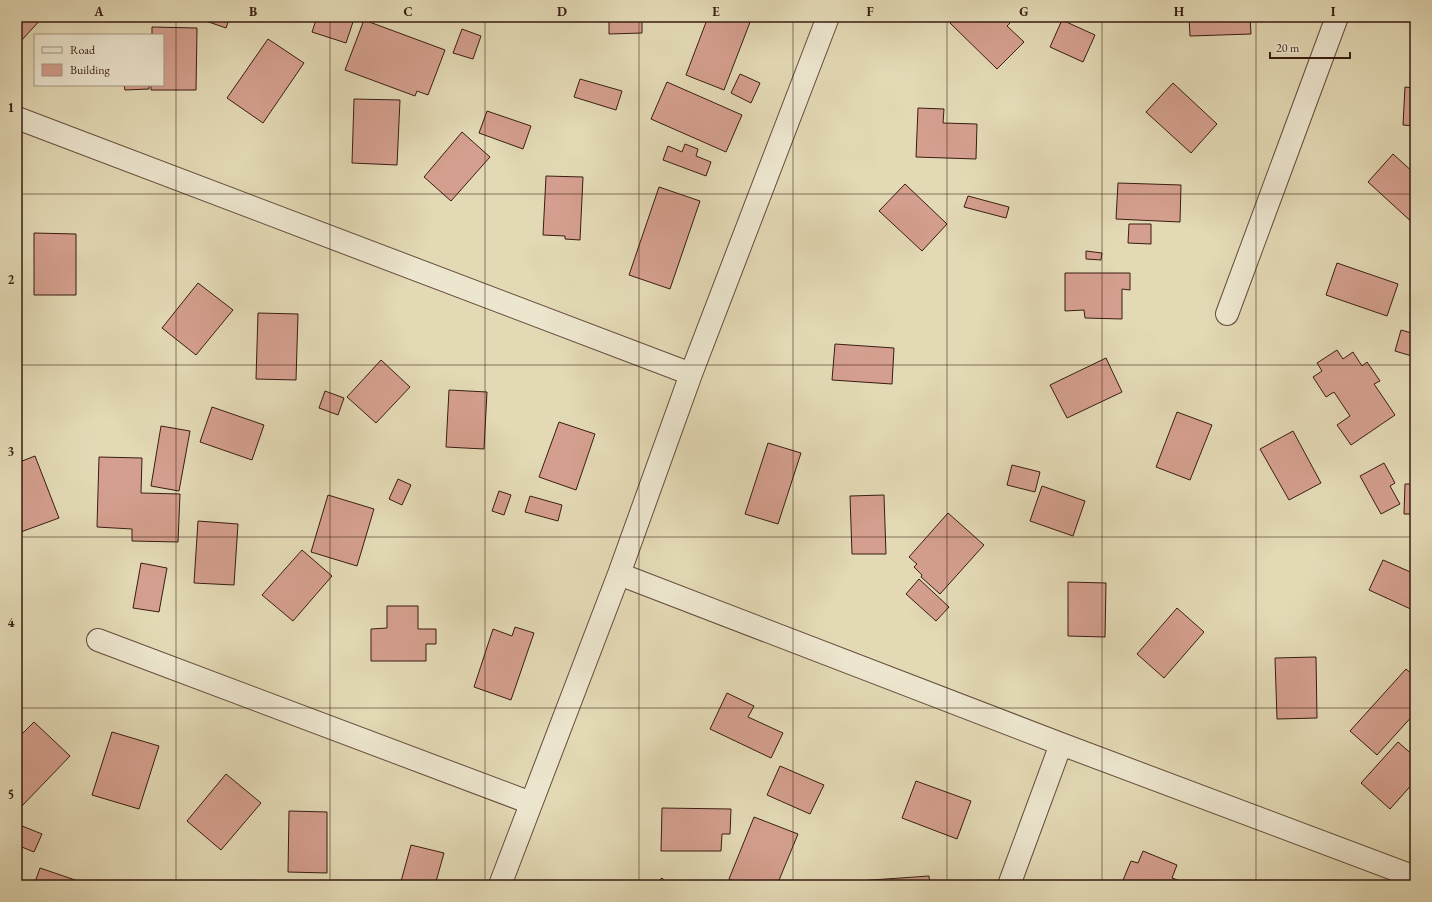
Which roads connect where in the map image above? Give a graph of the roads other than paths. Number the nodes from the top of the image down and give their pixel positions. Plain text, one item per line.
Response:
1 (828, 17) edge
2 (1337, 17) edge
3 (17, 118) edge
4 (1226, 314) dead end
5 (692, 374) junction
6 (619, 574) junction
7 (98, 640) dead end
8 (1061, 744) junction
9 (531, 803) junction
10 (1415, 877) edge
11 (500, 885) edge
12 (1009, 885) edge

1 - 5 street
2 - 4 street
3 - 5 street
5 - 6 street
6 - 8 street
6 - 9 street
7 - 9 street
8 - 10 street
8 - 12 street
9 - 11 street

